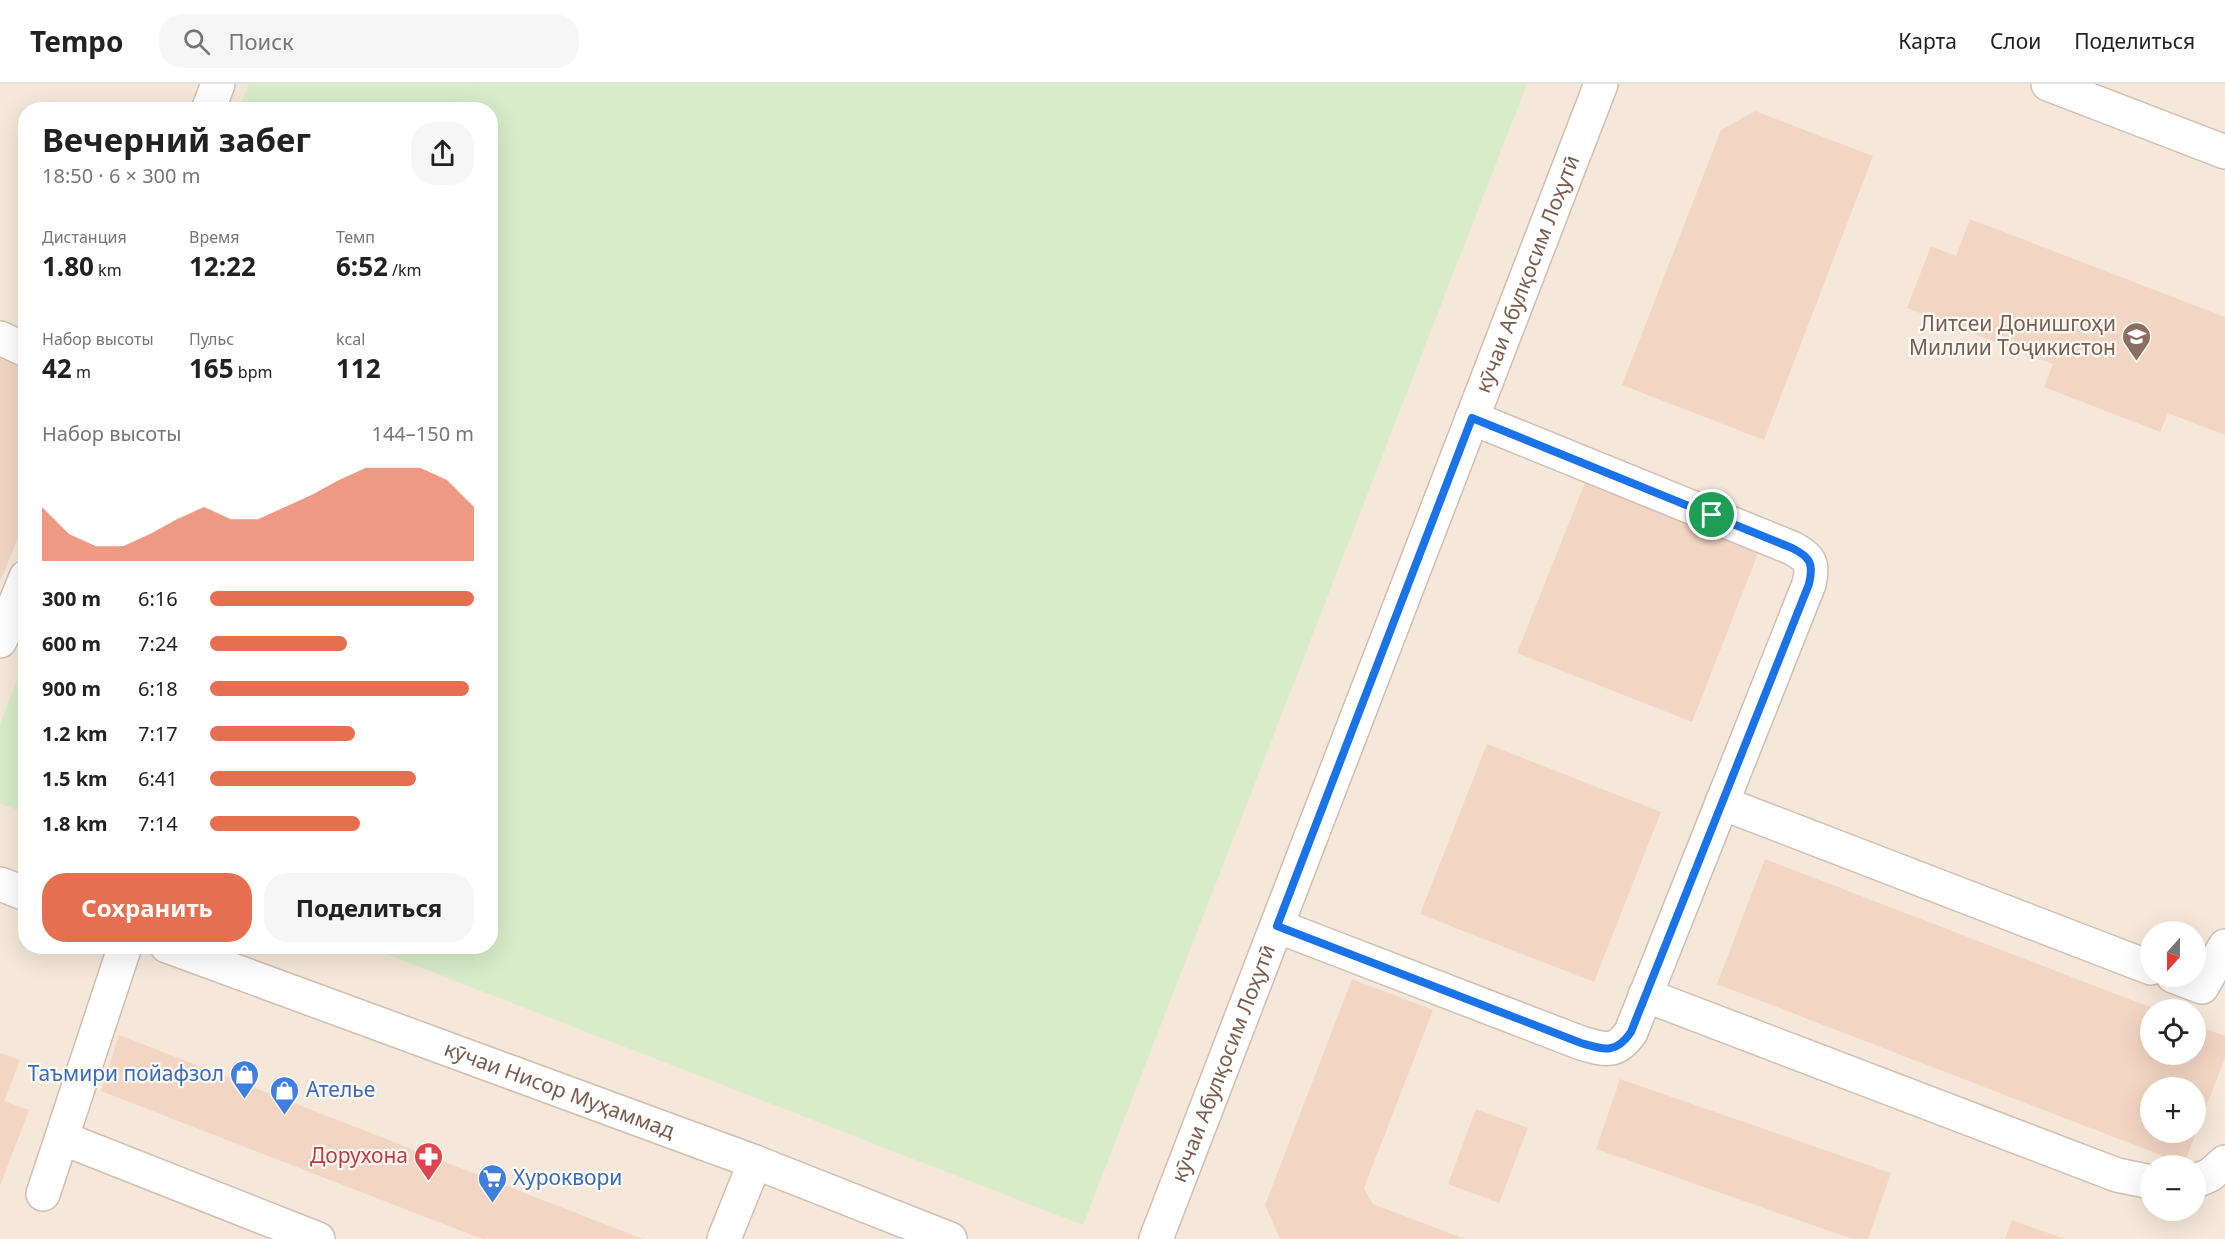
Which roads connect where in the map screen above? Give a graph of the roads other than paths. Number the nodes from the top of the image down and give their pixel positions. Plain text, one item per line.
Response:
1 (218, 84) edge
2 (1601, 84) edge
3 (2048, 84) edge
4 (211, 102) edge
5 (2225, 152) edge
6 (0, 338) edge
7 (18, 346) edge
8 (1472, 418) junction
9 (18, 597) edge
10 (0, 641) edge
11 (1722, 803) junction
12 (0, 885) edge
13 (18, 891) edge
14 (1277, 926) junction
15 (2225, 946) edge
16 (122, 954) edge
17 (188, 954) edge
18 (2140, 964) edge
19 (2200, 989) edge
20 (1646, 995) junction
21 (62, 1138) junction
22 (755, 1162) junction
23 (2225, 1162) edge
24 (2206, 1177) edge
25 (2140, 1179) edge
26 (43, 1194) dead end
27 (318, 1239) edge
28 (724, 1239) edge
29 (950, 1239) edge
30 (1156, 1239) edge

1 - 4 street
2 - 8 street, кӯчаи Абулқосим Лоҳутӣ
3 - 5 street
6 - 7 street
8 - 11 street
8 - 14 street, кӯчаи Абулқосим Лоҳутӣ
9 - 10 street
11 - 18 street
11 - 20 street
12 - 13 street
14 - 20 street
14 - 30 street, кӯчаи Абулқосим Лоҳутӣ
15 - 19 street
16 - 21 street
17 - 22 street, кӯчаи Нисор Муҳаммад
20 - 25 street
21 - 26 street
21 - 27 street
22 - 28 street
22 - 29 street, кӯчаи Нисор Муҳаммад
23 - 24 street

